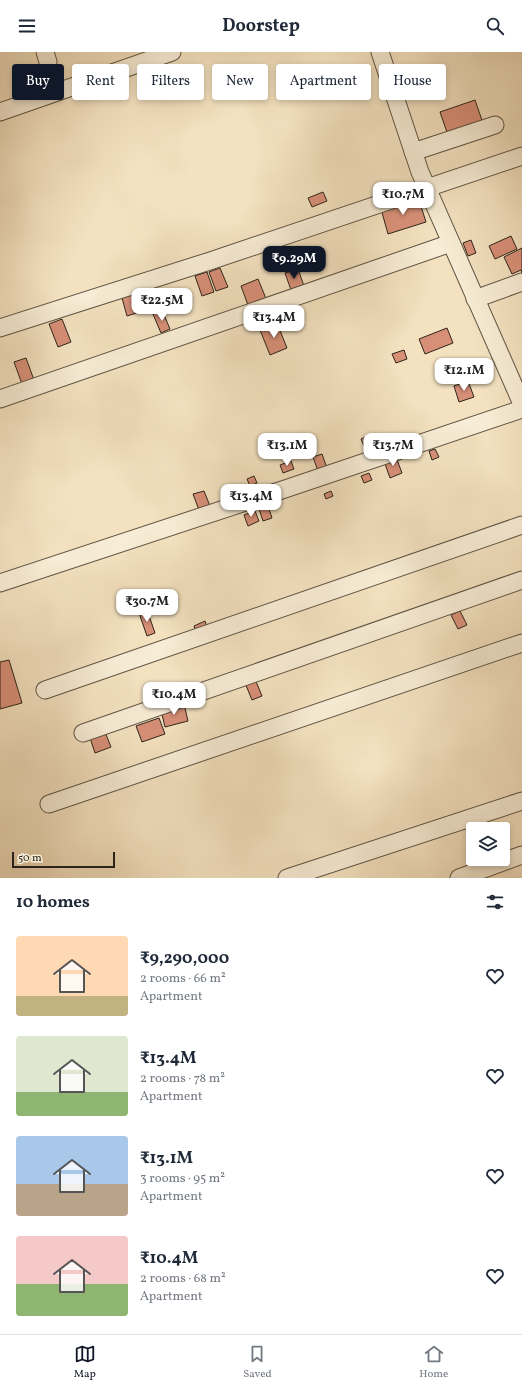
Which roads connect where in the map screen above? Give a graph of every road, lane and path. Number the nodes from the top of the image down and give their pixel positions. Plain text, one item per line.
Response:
1 (172, 52) edge
2 (380, 52) edge
3 (0, 112) edge
4 (495, 125) dead end
5 (413, 152) junction
6 (522, 156) edge
7 (427, 189) junction
8 (451, 243) junction
9 (522, 282) edge
10 (475, 299) junction
11 (0, 328) edge
12 (520, 393) edge
13 (0, 399) edge
14 (522, 409) edge
15 (522, 525) edge
16 (522, 580) edge
17 (0, 582) edge
18 (522, 643) edge
19 (45, 690) dead end
20 (83, 733) dead end
21 (522, 801) edge
22 (49, 804) dead end
23 (522, 855) edge
24 (287, 878) edge
25 (459, 878) edge

1 - 3 street
2 - 5 street
4 - 5 street
5 - 7 street
6 - 7 street
7 - 8 street
7 - 11 street
8 - 10 street
8 - 13 street
9 - 10 street
10 - 12 street
14 - 17 street
15 - 19 street
16 - 20 street
18 - 22 street
21 - 24 street
23 - 25 street

